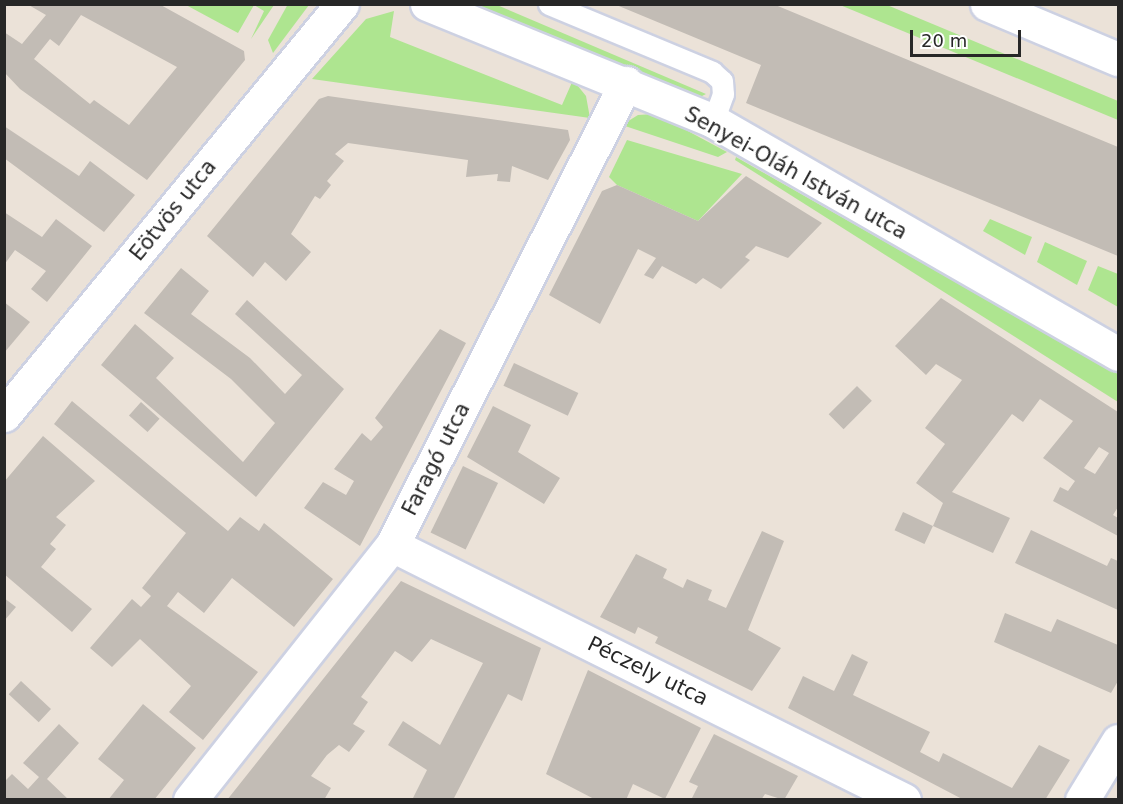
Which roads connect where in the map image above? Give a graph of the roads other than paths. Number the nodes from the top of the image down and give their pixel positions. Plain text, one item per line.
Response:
1 (342, 4) edge
2 (427, 4) edge
3 (549, 4) edge
4 (987, 4) edge
5 (1119, 59) edge
6 (626, 83) junction
7 (712, 121) junction
8 (1119, 354) edge
9 (4, 416) edge
10 (392, 545) junction
11 (1119, 741) edge
12 (190, 800) edge
13 (904, 800) edge
14 (1082, 800) edge

1 - 9 street, Eötvös utca
2 - 6 street, Senyei-Oláh István utca
3 - 7 lane
4 - 5 street
6 - 7 street, Senyei-Oláh István utca
6 - 10 street, Faragó utca
7 - 8 street, Senyei-Oláh István utca
10 - 12 street, Faragó utca
10 - 13 street, Péczely utca
11 - 14 street

